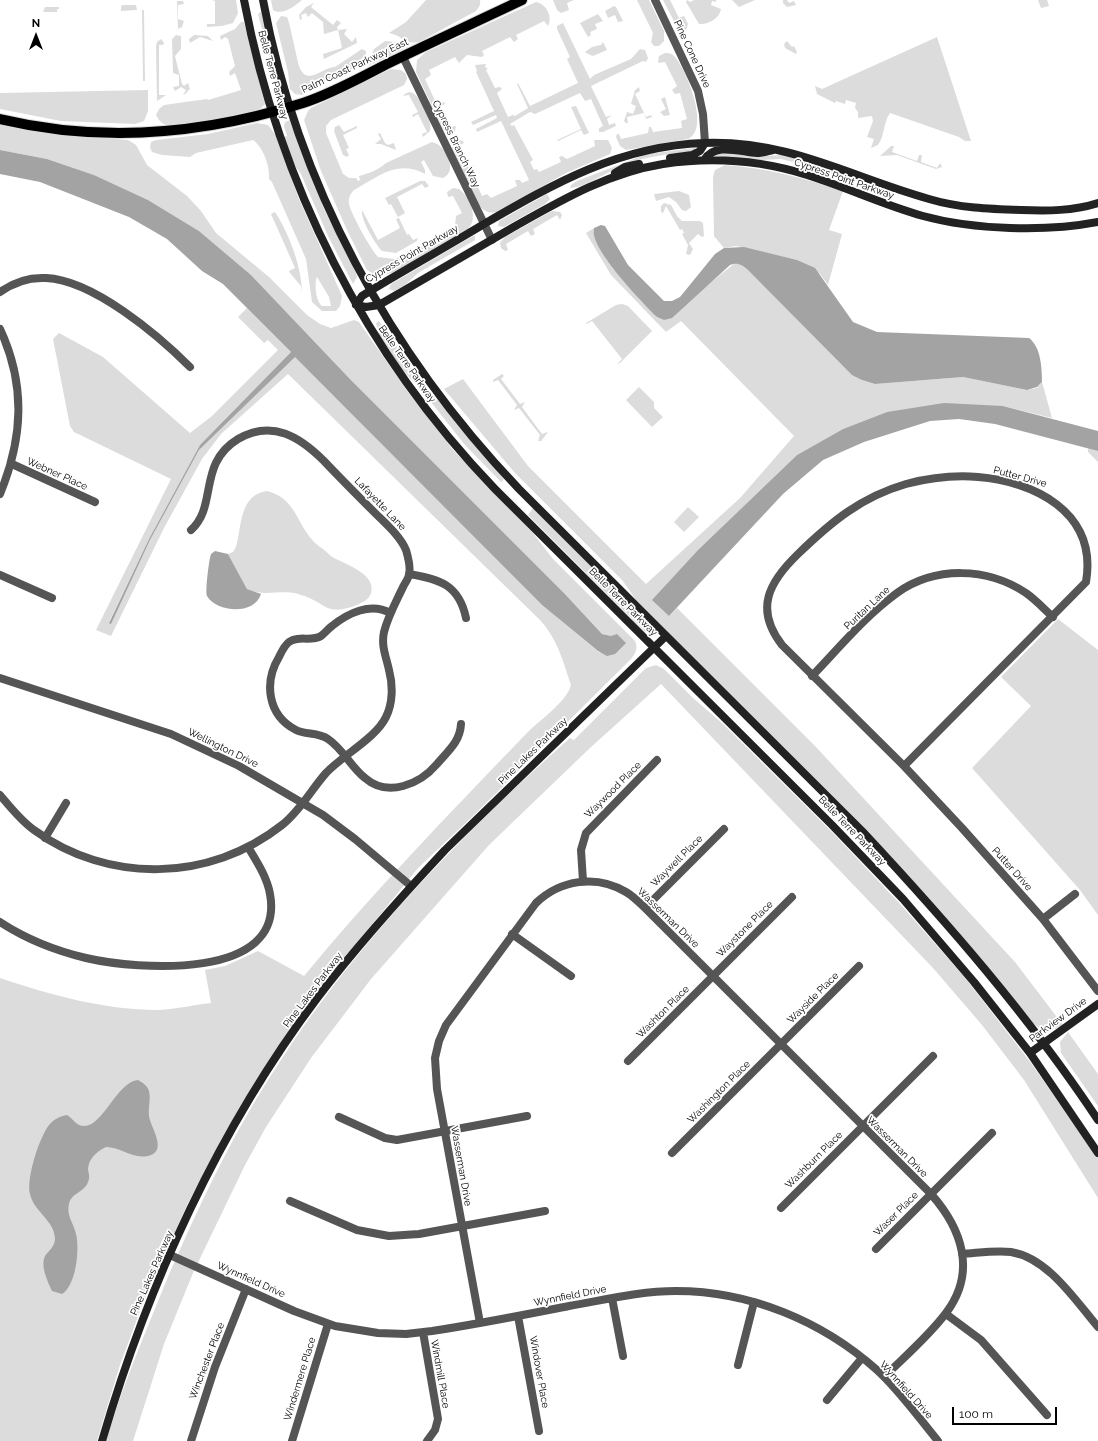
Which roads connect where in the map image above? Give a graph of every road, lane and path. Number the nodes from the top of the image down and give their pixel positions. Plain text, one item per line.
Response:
1 (244, 0) edge
2 (263, 0) edge
3 (522, 0) edge
4 (655, 0) edge
5 (403, 56) junction
6 (289, 107) junction
7 (271, 111) junction
8 (0, 119) edge
9 (704, 143) junction
10 (776, 149) junction
11 (704, 160) junction
12 (606, 179) junction
13 (1098, 203) edge
14 (1098, 222) edge
15 (484, 225) junction
16 (492, 240) junction
17 (370, 290) junction
18 (0, 292) edge
19 (356, 305) junction
20 (379, 305) junction
21 (0, 329) edge
22 (190, 367) dead end
23 (12, 464) junction
24 (0, 494) edge
25 (95, 502) dead end
26 (1080, 517) dead end
27 (191, 530) dead end
28 (1094, 548) dead end
29 (410, 574) junction
30 (0, 575) edge
31 (52, 598) dead end
32 (390, 613) junction
33 (1053, 617) junction
34 (466, 618) dead end
35 (666, 636) junction
36 (654, 648) junction
37 (812, 676) junction
38 (0, 678) edge
39 (461, 724) dead end
40 (344, 756) junction
41 (657, 760) dead end
42 (904, 766) junction
43 (0, 796) edge
44 (303, 802) junction
45 (66, 803) dead end
46 (724, 829) dead end
47 (46, 838) junction
48 (248, 847) junction
49 (583, 881) junction
50 (411, 886) junction
51 (1075, 894) dead end
52 (792, 897) dead end
53 (645, 908) junction
54 (1043, 919) junction
55 (0, 922) edge
56 (512, 934) junction
57 (859, 966) dead end
58 (571, 976) dead end
59 (713, 976) junction
60 (1098, 991) edge
61 (1098, 1004) edge
62 (1044, 1043) junction
63 (781, 1044) junction
64 (1030, 1053) junction
65 (933, 1056) dead end
66 (628, 1061) dead end
67 (528, 1116) dead end
68 (339, 1117) dead end
69 (1098, 1120) edge
70 (862, 1126) junction
71 (445, 1131) junction
72 (992, 1133) dead end
73 (1098, 1152) edge
74 (672, 1153) dead end
75 (931, 1194) junction
76 (290, 1201) dead end
77 (781, 1208) dead end
78 (545, 1211) dead end
79 (462, 1226) junction
80 (876, 1249) dead end
81 (962, 1254) junction
82 (170, 1255) junction
83 (246, 1289) junction
84 (612, 1298) junction
85 (754, 1302) junction
86 (946, 1314) junction
87 (518, 1316) junction
88 (480, 1323) junction
89 (328, 1324) junction
90 (1098, 1327) edge
91 (423, 1332) junction
92 (623, 1356) dead end
93 (862, 1358) junction
94 (738, 1365) dead end
95 (884, 1377) junction
96 (827, 1400) dead end
97 (1047, 1415) dead end
98 (539, 1431) dead end
99 (102, 1441) edge
100 (191, 1441) edge
101 (292, 1441) edge
102 (427, 1441) edge
103 (938, 1441) edge

1 - 7 main road, Belle Terre Parkway
2 - 6 main road, Belle Terre Parkway
3 - 5 main road, Palm Coast Parkway East
4 - 9 street, Pine Cone Drive
5 - 6 main road, Palm Coast Parkway East
5 - 15 street, Cypress Branch Way
6 - 7 main road, Palm Coast Parkway East
6 - 17 main road, Belle Terre Parkway
7 - 8 main road, Palm Coast Parkway East
7 - 19 main road, Belle Terre Parkway
9 - 10 main road, Cypress Point Parkway
9 - 12 main road
9 - 15 main road, Cypress Point Parkway
10 - 11 main road
10 - 13 main road, Cypress Point Parkway
11 - 12 main road, Cypress Point Parkway
11 - 14 main road, Cypress Point Parkway
12 - 16 main road, Cypress Point Parkway
15 - 16 street, Cypress Branch Way
15 - 17 main road, Cypress Point Parkway
16 - 20 main road, Cypress Point Parkway
17 - 19 main road, Cypress Point Parkway
17 - 20 main road, Belle Terre Parkway
18 - 22 street
19 - 20 main road, Cypress Point Parkway
19 - 36 main road, Belle Terre Parkway
20 - 35 main road, Belle Terre Parkway
21 - 23 street
23 - 24 street
23 - 25 street, Webner Place
26 - 37 street, Putter Drive
27 - 29 street, Lafayette Lane
28 - 33 street
29 - 32 street
29 - 34 street
30 - 31 street
32 - 40 street
32 - 40 street
33 - 37 street, Puritan Lane
33 - 42 street
35 - 36 main road, Pine Lakes Parkway
35 - 62 main road, Belle Terre Parkway
36 - 50 main road, Pine Lakes Parkway
36 - 64 main road, Belle Terre Parkway
37 - 42 street, Putter Drive
38 - 44 street, Wellington Drive
39 - 40 street
40 - 44 street
41 - 49 street, Waywood Place
42 - 54 street, Putter Drive
43 - 47 street
44 - 48 street
44 - 50 street, Wellington Drive
45 - 47 street
46 - 53 street, Waywell Place
47 - 48 street
48 - 55 street
49 - 53 street, Wasserman Drive
49 - 56 street, Wasserman Drive
50 - 82 main road, Pine Lakes Parkway
51 - 54 street
52 - 59 street, Waystone Place
53 - 59 street, Wasserman Drive
54 - 60 street, Putter Drive
56 - 58 street
56 - 71 street, Wasserman Drive
57 - 63 street, Wayside Place
59 - 63 street, Wasserman Drive
59 - 66 street, Washton Place
61 - 62 main road, Parkview Drive
62 - 64 main road, Parkview Drive
62 - 69 main road, Belle Terre Parkway
63 - 70 street, Wasserman Drive
63 - 74 street, Washington Place
64 - 73 main road, Belle Terre Parkway
65 - 70 street, Washburn Place
67 - 71 street
68 - 71 street
70 - 75 street, Wasserman Drive
70 - 77 street, Washburn Place
71 - 79 street, Wasserman Drive
72 - 75 street, Waser Place
75 - 80 street, Waser Place
75 - 81 street, Wasserman Drive
76 - 79 street
78 - 79 street
79 - 88 street, Wasserman Drive
81 - 86 street, Wasserman Drive
81 - 90 street
82 - 83 street, Wynnfield Drive
82 - 99 main road, Pine Lakes Parkway
83 - 89 street, Wynnfield Drive
83 - 100 street, Winchester Place
84 - 85 street, Wynnfield Drive
84 - 87 street, Wynnfield Drive
84 - 92 street
85 - 93 street, Wynnfield Drive
85 - 94 street
86 - 95 street, Wasserman Drive
86 - 97 street
87 - 88 street, Wynnfield Drive
87 - 98 street, Windover Place
88 - 91 street, Wynnfield Drive
89 - 91 street, Wynnfield Drive
89 - 101 street, Windermere Place
91 - 102 street, Windmill Place
93 - 95 street, Wynnfield Drive
93 - 96 street
95 - 103 street, Wynnfield Drive

